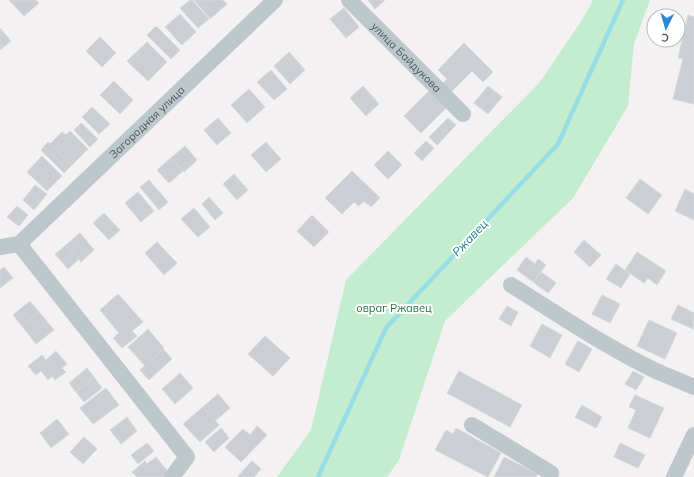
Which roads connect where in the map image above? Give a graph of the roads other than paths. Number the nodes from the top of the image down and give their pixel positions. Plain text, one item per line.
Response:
1 (275, 0) edge
2 (349, 0) edge
3 (463, 114) dead end
4 (19, 244) junction
5 (0, 247) edge
6 (511, 285) dead end
7 (694, 387) edge
8 (472, 425) dead end
9 (694, 435) edge
10 (172, 477) edge
11 (550, 477) edge
12 (674, 477) edge

1 - 4 street, Загородная улица
2 - 3 street, улица Байдукова
4 - 5 street
4 - 10 street
6 - 7 street
8 - 11 street
9 - 12 street

